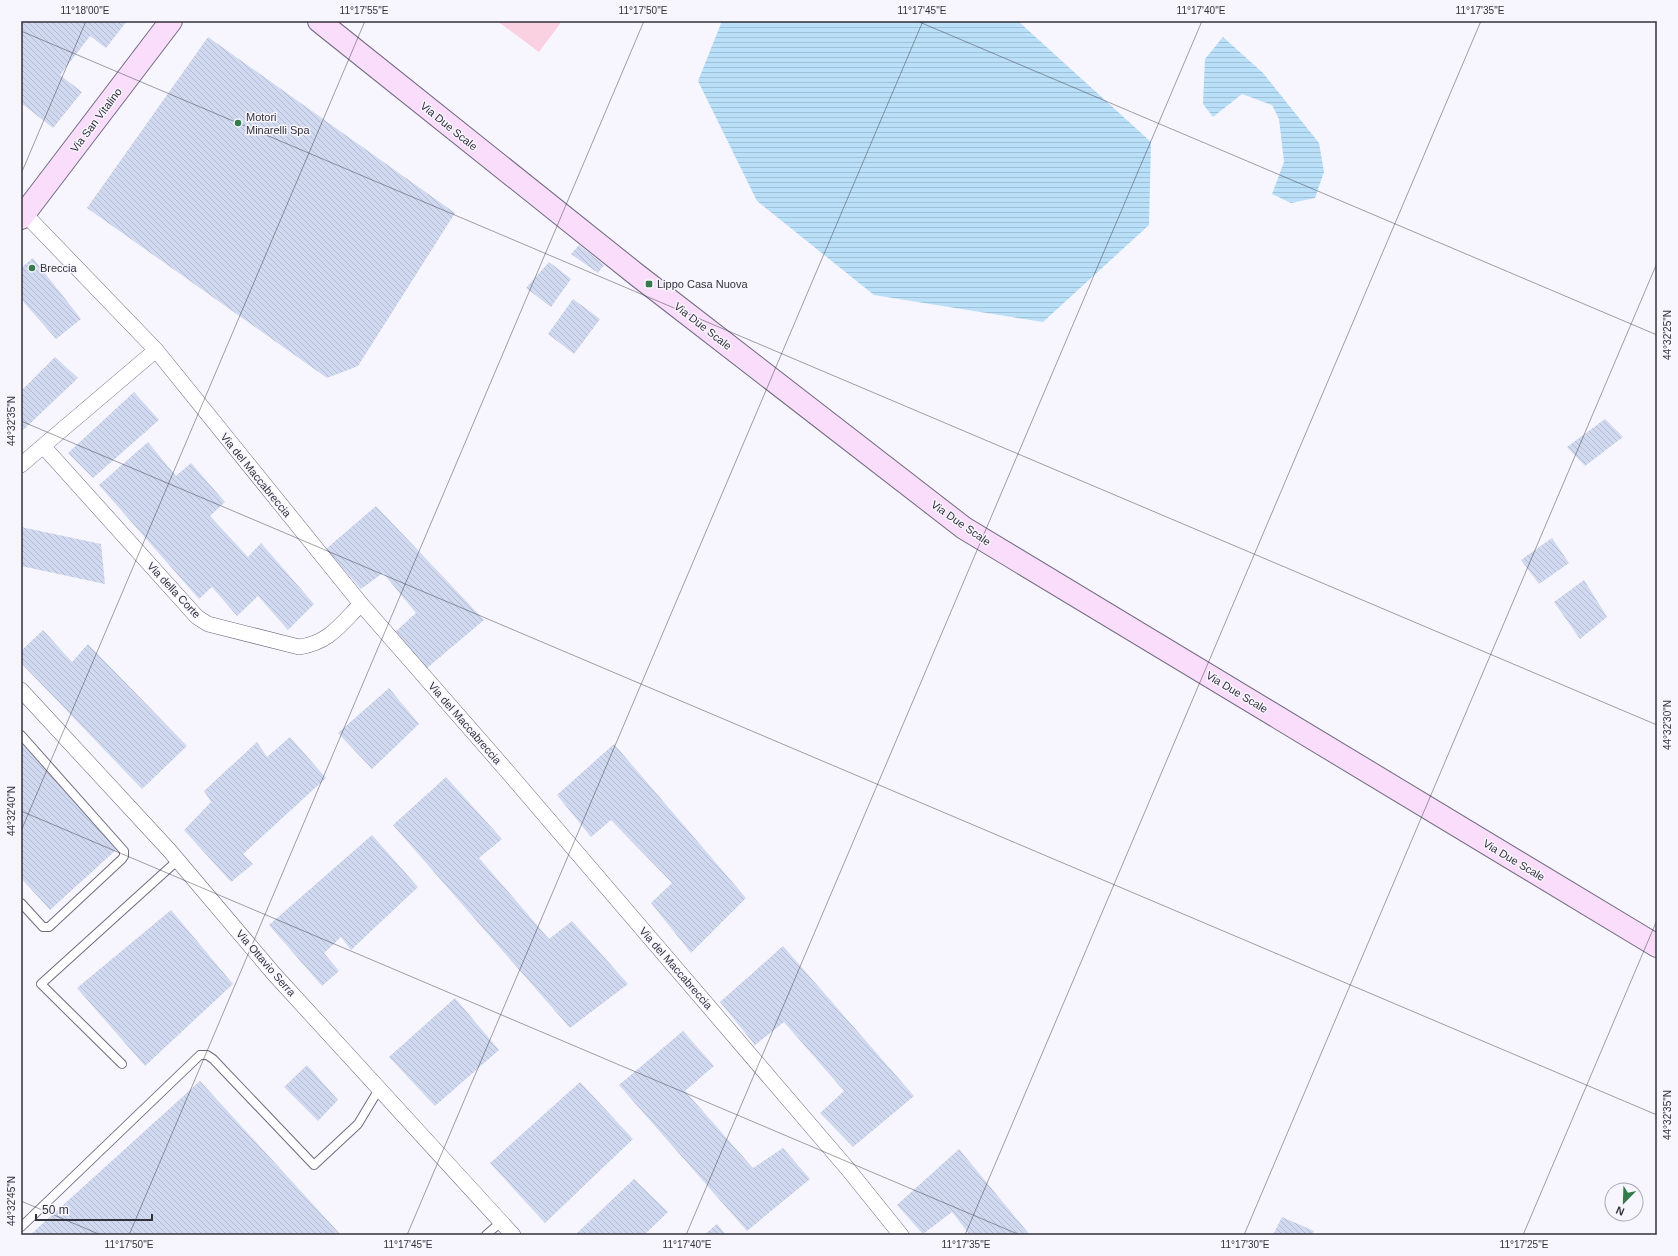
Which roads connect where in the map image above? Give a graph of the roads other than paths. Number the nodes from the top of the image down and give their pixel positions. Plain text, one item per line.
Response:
1 (171, 21) edge
2 (319, 21) edge
3 (23, 214) edge
4 (156, 350) junction
5 (43, 446) junction
6 (21, 465) edge
7 (361, 604) junction
8 (21, 690) edge
9 (21, 735) edge
10 (178, 860) junction
11 (21, 903) edge
12 (1657, 946) edge
13 (122, 1064) dead end
14 (379, 1089) junction
15 (501, 1222) junction
16 (21, 1227) edge
17 (486, 1235) edge
18 (513, 1235) edge
19 (901, 1235) edge

1 - 3 street, Via San Vitalino
2 - 12 street, Via Due Scale
3 - 4 street, Via del Maccabreccia
4 - 5 street
4 - 7 street, Via del Maccabreccia
5 - 6 street
5 - 7 street, Via della Corte
7 - 19 street, Via del Maccabreccia
8 - 10 street, Via Ottavio Serra
9 - 11 lane
10 - 13 lane
10 - 14 street, Via Ottavio Serra
14 - 15 street, Via Ottavio Serra
14 - 16 lane
15 - 17 lane
15 - 18 street, Via Ottavio Serra

